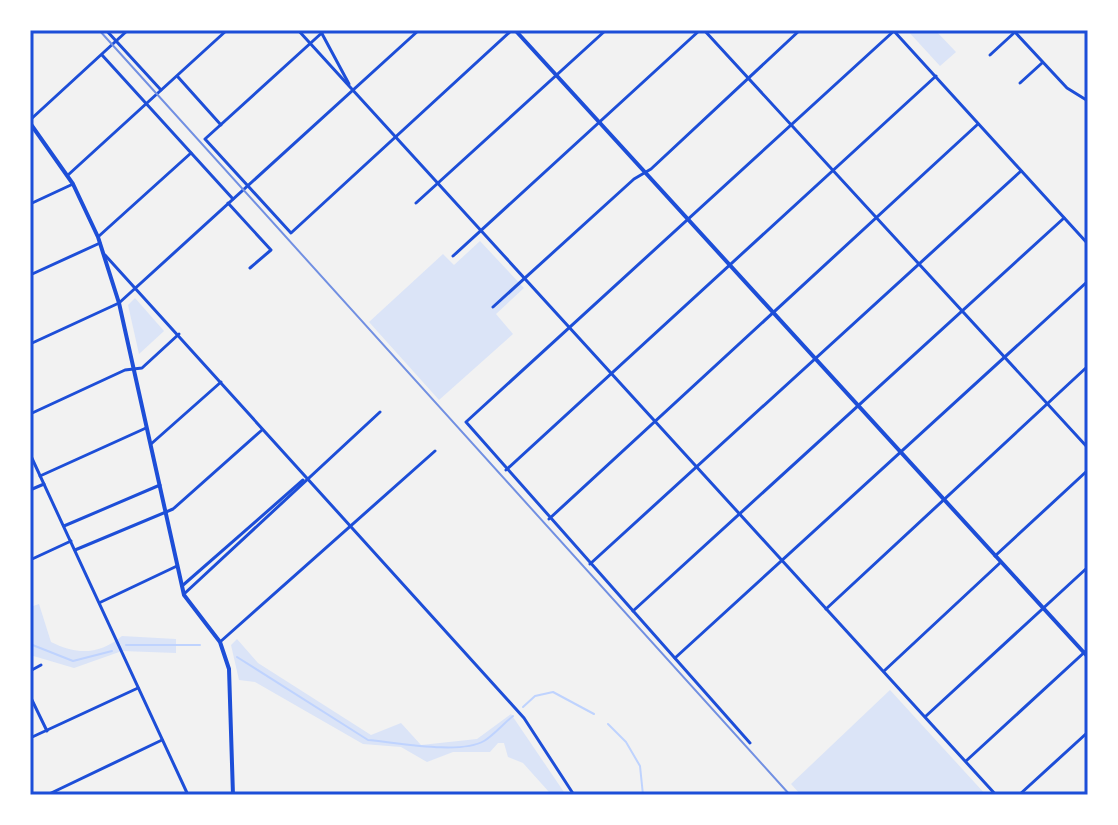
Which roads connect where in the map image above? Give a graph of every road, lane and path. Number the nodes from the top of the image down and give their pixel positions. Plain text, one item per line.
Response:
1 (106, 30) edge
2 (128, 30) edge
3 (227, 30) edge
4 (298, 30) edge
5 (419, 30) edge
6 (513, 30) edge
7 (606, 30) edge
8 (702, 30) edge
9 (800, 30) edge
10 (894, 30) edge
11 (322, 31) edge
12 (1014, 31) edge
13 (116, 41) junction
14 (310, 43) junction
15 (102, 55) junction
16 (990, 55) dead end
17 (1042, 63) junction
18 (177, 76) junction
19 (556, 76) junction
20 (936, 76) junction
21 (750, 80) junction
22 (1020, 83) dead end
23 (161, 90) junction
24 (353, 90) junction
25 (1088, 101) edge
26 (146, 104) junction
27 (30, 122) edge
28 (598, 122) junction
29 (978, 124) junction
30 (221, 125) junction
31 (791, 125) junction
32 (37, 132) junction
33 (30, 135) edge
34 (395, 136) junction
35 (191, 153) junction
36 (833, 171) junction
37 (1021, 171) junction
38 (644, 173) junction
39 (68, 175) junction
40 (438, 183) junction
41 (73, 184) junction
42 (247, 186) junction
43 (233, 199) junction
44 (228, 203) junction
45 (416, 203) dead end
46 (30, 204) edge
47 (877, 218) junction
48 (1064, 218) junction
49 (687, 220) junction
50 (481, 230) junction
51 (99, 240) junction
52 (1088, 244) edge
53 (104, 253) junction
54 (453, 256) dead end
55 (919, 265) junction
56 (730, 267) junction
57 (250, 268) dead end
58 (30, 275) edge
59 (524, 281) junction
60 (1088, 281) edge
61 (136, 288) junction
62 (119, 303) junction
63 (493, 307) dead end
64 (962, 311) junction
65 (772, 313) junction
66 (568, 329) junction
67 (179, 334) junction
68 (30, 344) edge
69 (1005, 358) junction
70 (816, 360) junction
71 (1088, 366) edge
72 (134, 369) junction
73 (611, 374) junction
74 (221, 382) junction
75 (1047, 404) junction
76 (858, 406) junction
77 (380, 412) dead end
78 (30, 414) edge
79 (655, 422) junction
80 (147, 427) junction
81 (262, 430) junction
82 (151, 444) junction
83 (1088, 448) edge
84 (435, 451) dead end
85 (901, 453) junction
86 (30, 454) edge
87 (697, 468) junction
88 (506, 470) junction
89 (1088, 470) edge
90 (40, 476) junction
91 (306, 478) junction
92 (44, 484) junction
93 (160, 485) junction
94 (30, 490) edge
95 (945, 501) junction
96 (166, 512) junction
97 (740, 514) junction
98 (549, 519) junction
99 (64, 526) junction
100 (248, 527) junction
101 (351, 527) junction
102 (253, 532) junction
103 (71, 541) junction
104 (75, 550) junction
105 (995, 556) junction
106 (30, 560) edge
107 (782, 560) junction
108 (1001, 562) junction
109 (590, 564) junction
110 (177, 566) junction
111 (1088, 567) edge
112 (182, 586) junction
113 (184, 595) junction
114 (99, 603) junction
115 (1043, 608) junction
116 (826, 609) junction
117 (633, 611) junction
118 (220, 642) junction
119 (1087, 653) edge
120 (675, 658) junction
121 (41, 665) dead end
122 (30, 671) edge
123 (883, 672) junction
124 (138, 688) junction
125 (30, 696) edge
126 (924, 717) junction
127 (47, 731) junction
128 (1088, 732) edge
129 (30, 738) edge
130 (162, 740) junction
131 (750, 743) dead end
132 (966, 761) junction
133 (47, 795) edge
134 (188, 795) edge
135 (233, 795) edge
136 (574, 795) edge
137 (996, 795) edge
138 (1019, 795) edge

1 - 13 street
2 - 13 street
3 - 18 street
4 - 14 street
5 - 24 street
6 - 19 main road
6 - 34 street
7 - 19 street
8 - 21 street
8 - 28 street
9 - 21 street
10 - 20 street
10 - 31 street
11 - 14 street
11 - 24 street
12 - 16 street
12 - 17 street
13 - 15 street
13 - 23 street
14 - 24 street
14 - 30 street
15 - 26 street
15 - 27 street
17 - 22 street
17 - 25 street
18 - 23 street
18 - 30 street
19 - 28 main road
19 - 40 street
20 - 29 street
20 - 36 street
21 - 31 street
21 - 38 street
23 - 26 street
24 - 34 street
24 - 42 street
26 - 35 street
26 - 39 street
27 - 32 main road
28 - 38 main road
28 - 50 street
29 - 37 street
29 - 47 street
30 - 42 street
31 - 36 street
31 - 49 street
32 - 33 street
32 - 39 main road
34 - 40 street
34 - 42 street
35 - 43 street
35 - 51 street
36 - 47 street
36 - 56 street
37 - 48 street
37 - 55 street
38 - 49 main road
38 - 59 street
39 - 41 main road
40 - 45 street
40 - 50 street
41 - 46 street
41 - 51 main road
42 - 43 street
43 - 44 street
44 - 57 street
44 - 61 street
47 - 55 street
47 - 65 street
48 - 52 street
48 - 64 street
49 - 56 main road
49 - 66 street
50 - 54 street
50 - 59 street
51 - 53 main road
51 - 58 street
53 - 61 street
53 - 62 main road
55 - 64 street
55 - 70 street
56 - 65 main road
56 - 73 street
59 - 63 street
59 - 66 street
60 - 69 street
61 - 62 street
61 - 67 street
62 - 68 street
62 - 72 main road
64 - 69 street
64 - 76 street
65 - 70 main road
65 - 79 street
66 - 73 street
66 - 88 street
67 - 72 street
67 - 74 street
69 - 75 street
69 - 85 street
70 - 76 main road
70 - 87 street
71 - 75 street
72 - 78 street
72 - 80 main road
73 - 79 street
73 - 88 street
74 - 81 street
74 - 82 street
75 - 83 street
75 - 95 street
76 - 85 main road
76 - 97 street
77 - 91 street
79 - 87 street
79 - 98 street
80 - 82 main road
80 - 90 street
81 - 91 street
81 - 96 street
82 - 93 main road
84 - 101 street
85 - 95 main road
85 - 107 street
86 - 90 street
87 - 97 street
87 - 109 street
88 - 98 street
89 - 105 street
90 - 92 street
91 - 100 street
91 - 101 street
91 - 102 street
92 - 94 street
92 - 99 street
93 - 96 main road
93 - 99 street
95 - 105 main road
95 - 116 street
96 - 104 street
96 - 110 main road
97 - 107 street
97 - 117 street
98 - 109 street
99 - 103 street
100 - 102 street
100 - 112 street
101 - 118 street
101 - 136 street
102 - 113 street
103 - 104 street
103 - 106 street
104 - 114 street
105 - 108 main road
107 - 116 street
107 - 120 street
108 - 115 main road
108 - 123 street
109 - 117 street
110 - 112 main road
110 - 114 street
111 - 115 street
112 - 113 main road
113 - 118 main road
114 - 124 street
115 - 119 main road
115 - 126 street
116 - 123 street
117 - 120 street
118 - 135 main road
119 - 132 street
120 - 131 street
121 - 122 street
123 - 126 street
124 - 127 street
124 - 130 street
125 - 127 street
126 - 132 street
127 - 129 street
128 - 138 street
130 - 133 street
130 - 134 street
132 - 137 street

